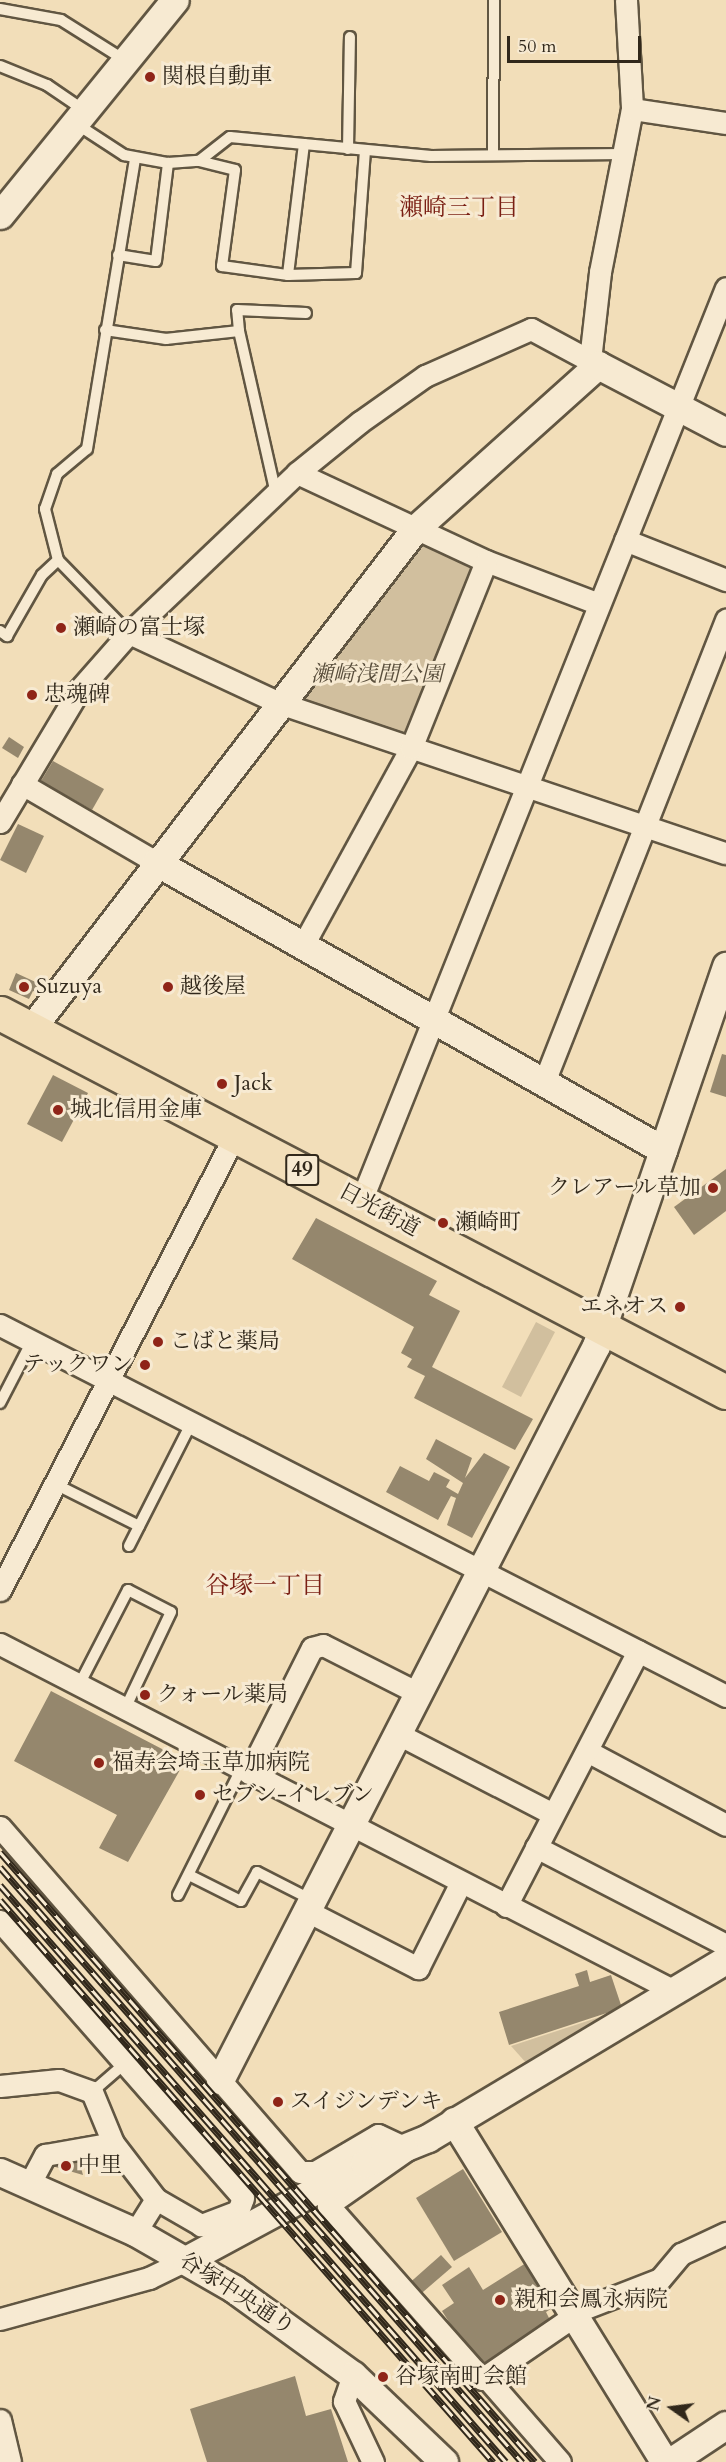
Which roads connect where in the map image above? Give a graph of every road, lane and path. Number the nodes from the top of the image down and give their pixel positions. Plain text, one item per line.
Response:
1 (175, 0) edge
2 (494, 0) edge
3 (626, 0) edge
4 (0, 9) edge
5 (351, 37) dead end
6 (126, 61) junction
7 (0, 66) edge
8 (632, 109) junction
9 (80, 117) junction
10 (726, 123) edge
11 (304, 144) junction
12 (348, 149) junction
13 (365, 151) junction
14 (493, 154) junction
15 (624, 154) junction
16 (135, 159) junction
17 (199, 161) junction
18 (168, 163) junction
19 (0, 215) edge
20 (118, 255) junction
21 (288, 275) junction
22 (726, 288) edge
23 (306, 313) dead end
24 (105, 330) junction
25 (238, 331) junction
26 (594, 362) junction
27 (679, 406) junction
28 (726, 432) edge
29 (297, 473) junction
30 (276, 494) junction
31 (415, 530) junction
32 (625, 540) junction
33 (58, 560) junction
34 (486, 561) junction
35 (726, 580) edge
36 (599, 604) junction
37 (726, 620) edge
38 (0, 631) edge
39 (129, 633) junction
40 (279, 703) junction
41 (411, 747) junction
42 (22, 784) junction
43 (527, 785) junction
44 (0, 822) edge
45 (646, 826) junction
46 (726, 853) edge
47 (156, 862) junction
48 (303, 945) junction
49 (726, 966) edge
50 (0, 1013) edge
51 (433, 1017) junction
52 (31, 1029) junction
53 (544, 1082) junction
54 (235, 1135) junction
55 (663, 1150) junction
56 (360, 1201) junction
57 (0, 1325) edge
58 (604, 1327) junction
59 (32, 1341) junction
60 (108, 1380) junction
61 (726, 1392) edge
62 (0, 1403) edge
63 (192, 1422) junction
64 (55, 1484) junction
65 (139, 1526) junction
66 (129, 1546) dead end
67 (482, 1571) junction
68 (0, 1590) edge
69 (0, 1644) edge
70 (638, 1651) junction
71 (79, 1685) junction
72 (418, 1693) junction
73 (726, 1696) edge
74 (125, 1709) junction
75 (398, 1734) junction
76 (587, 1750) junction
77 (245, 1771) junction
78 (553, 1814) junction
79 (352, 1824) junction
80 (726, 1825) edge
81 (0, 1827) edge
82 (536, 1847) junction
83 (189, 1875) junction
84 (461, 1882) junction
85 (178, 1894) dead end
86 (309, 1906) junction
87 (506, 1906) junction
88 (0, 1921) edge
89 (726, 1958) edge
90 (674, 1991) junction
91 (120, 2068) dead end
92 (220, 2080) junction
93 (0, 2086) edge
94 (92, 2092) junction
95 (454, 2121) junction
96 (113, 2143) junction
97 (408, 2149) junction
98 (0, 2172) edge
99 (30, 2183) junction
100 (156, 2199) junction
101 (135, 2232) junction
102 (726, 2233) edge
103 (186, 2260) junction
104 (576, 2313) junction
105 (0, 2319) edge
106 (353, 2375) junction
107 (485, 2376) junction
108 (0, 2424) edge
109 (726, 2425) edge
110 (662, 2461) edge
111 (10, 2462) edge
112 (374, 2462) edge
113 (444, 2462) edge
114 (560, 2462) edge

1 - 6 street
2 - 14 lane
3 - 8 street
4 - 6 lane
5 - 12 lane
6 - 9 street
7 - 9 lane
8 - 10 street
8 - 15 street
9 - 16 lane
9 - 19 street
11 - 12 lane
11 - 17 lane
11 - 21 lane
12 - 13 lane
13 - 14 lane
13 - 21 lane
14 - 15 lane
15 - 26 street
16 - 18 lane
16 - 20 lane
17 - 18 lane
17 - 21 lane
18 - 20 lane
20 - 24 lane
22 - 27 street
23 - 25 lane
24 - 25 lane
24 - 33 lane
25 - 30 lane
26 - 27 street
26 - 29 street
26 - 31 street
27 - 28 street
27 - 32 street
29 - 30 street
29 - 31 street
30 - 39 street
31 - 34 street
31 - 40 street
32 - 35 street
32 - 36 street
33 - 38 lane
33 - 39 lane
34 - 36 street
34 - 41 street
36 - 43 street
37 - 45 street
39 - 40 street
39 - 42 street
40 - 41 street
40 - 47 street
41 - 43 street
41 - 48 street
42 - 44 street
42 - 47 street
43 - 45 street
43 - 51 street
45 - 46 street
45 - 53 street
47 - 48 street
47 - 52 street
48 - 51 street
49 - 55 street
50 - 52 main road, 日光街道 / 49
51 - 53 street
51 - 56 street
52 - 54 main road, 日光街道 / 49
53 - 55 street
54 - 56 main road, 日光街道 / 49
54 - 60 street
55 - 58 street
56 - 58 main road, 日光街道 / 49
57 - 59 street
58 - 61 main road, 日光街道 / 49
58 - 67 street
59 - 60 street
59 - 62 lane
60 - 63 street
60 - 64 street
63 - 65 lane
63 - 67 street
64 - 65 lane
64 - 68 street
65 - 66 lane
67 - 70 street
67 - 72 street
69 - 71 street
70 - 73 street
70 - 76 street
71 - 74 street
71 - 74 lane
72 - 75 street
72 - 77 street
74 - 77 street
75 - 78 street
75 - 79 street
76 - 78 street
76 - 80 street
77 - 79 street
77 - 83 lane
78 - 82 street
79 - 84 street
79 - 86 street
81 - 92 street
82 - 87 street
82 - 89 street
83 - 85 lane
83 - 86 lane
84 - 86 street
84 - 87 street
86 - 92 street
87 - 90 street
88 - 100 street
89 - 90 street
90 - 95 street
91 - 94 lane
92 - 97 street
93 - 94 street
94 - 96 street
95 - 97 street
95 - 104 street
96 - 99 street
96 - 100 street
97 - 103 street
97 - 107 street
98 - 99 street, 谷塚中央通り
99 - 101 street, 谷塚中央通り
100 - 101 street
101 - 103 street, 谷塚中央通り
102 - 104 street
103 - 105 street
103 - 106 street, 谷塚中央通り
104 - 107 street
104 - 110 street
106 - 112 street
106 - 113 street, 谷塚中央通り
107 - 114 street
108 - 111 street
109 - 110 street

